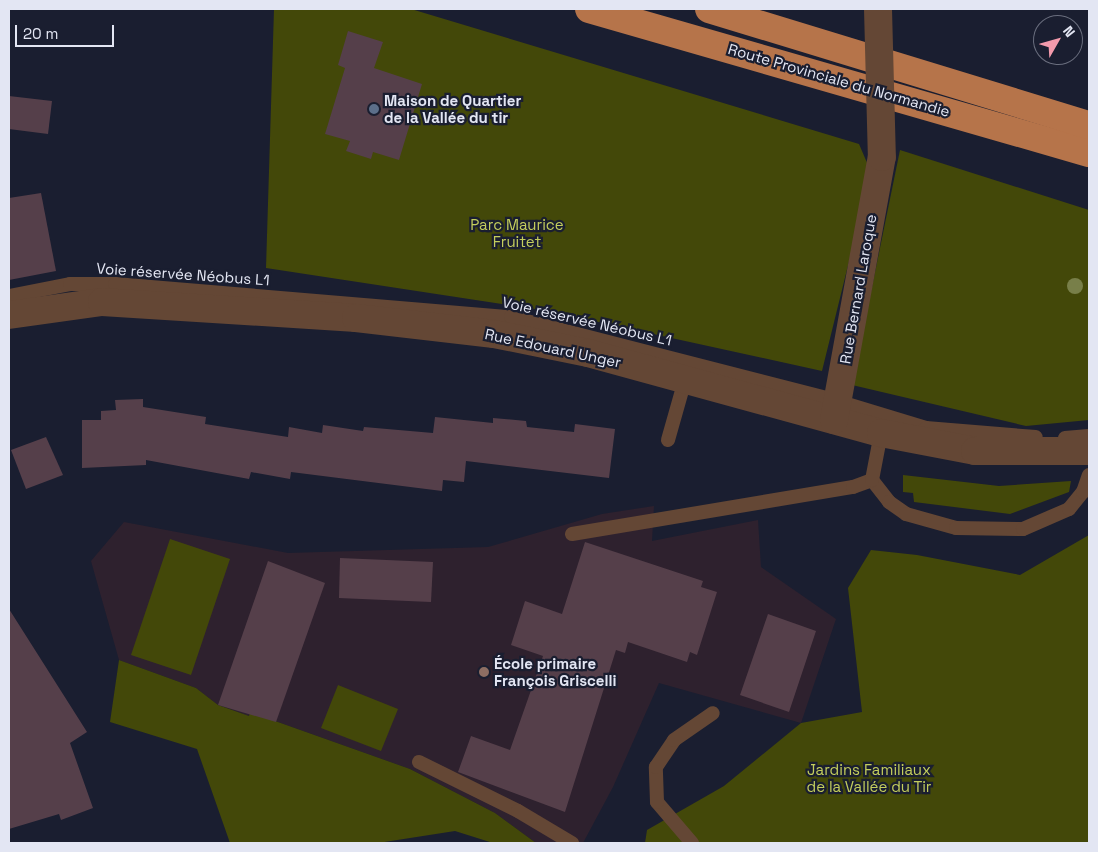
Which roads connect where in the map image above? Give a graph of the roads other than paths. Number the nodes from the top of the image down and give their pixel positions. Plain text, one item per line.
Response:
1 (589, 9) edge
2 (710, 9) edge
3 (878, 9) edge
4 (1089, 125) edge
5 (1089, 153) edge
6 (9, 296) edge
7 (9, 315) edge
8 (685, 380) junction
9 (836, 410) junction
10 (881, 434) junction
11 (1089, 436) edge
12 (668, 440) dead end
13 (1089, 451) edge
14 (1089, 476) edge
15 (872, 480) junction
16 (572, 534) dead end
17 (713, 713) dead end
18 (419, 762) dead end
19 (572, 843) edge
20 (692, 843) edge

1 - 5 highway, Route Provinciale du Normandie
2 - 4 highway, Route Provinciale du Normandie
3 - 9 street, Rue Bernard Laroque, bridge
6 - 9 lane, Voie réservée Néobus L1
7 - 8 street, Rue Edouard Unger
8 - 9 street, Rue Edouard Unger
8 - 12 lane
9 - 10 street, Rue Edouard Unger
9 - 11 lane, Voie réservée Néobus L1
10 - 13 street, Rue Edouard Unger
10 - 15 lane
14 - 15 lane
15 - 16 lane
17 - 20 lane
18 - 19 lane

